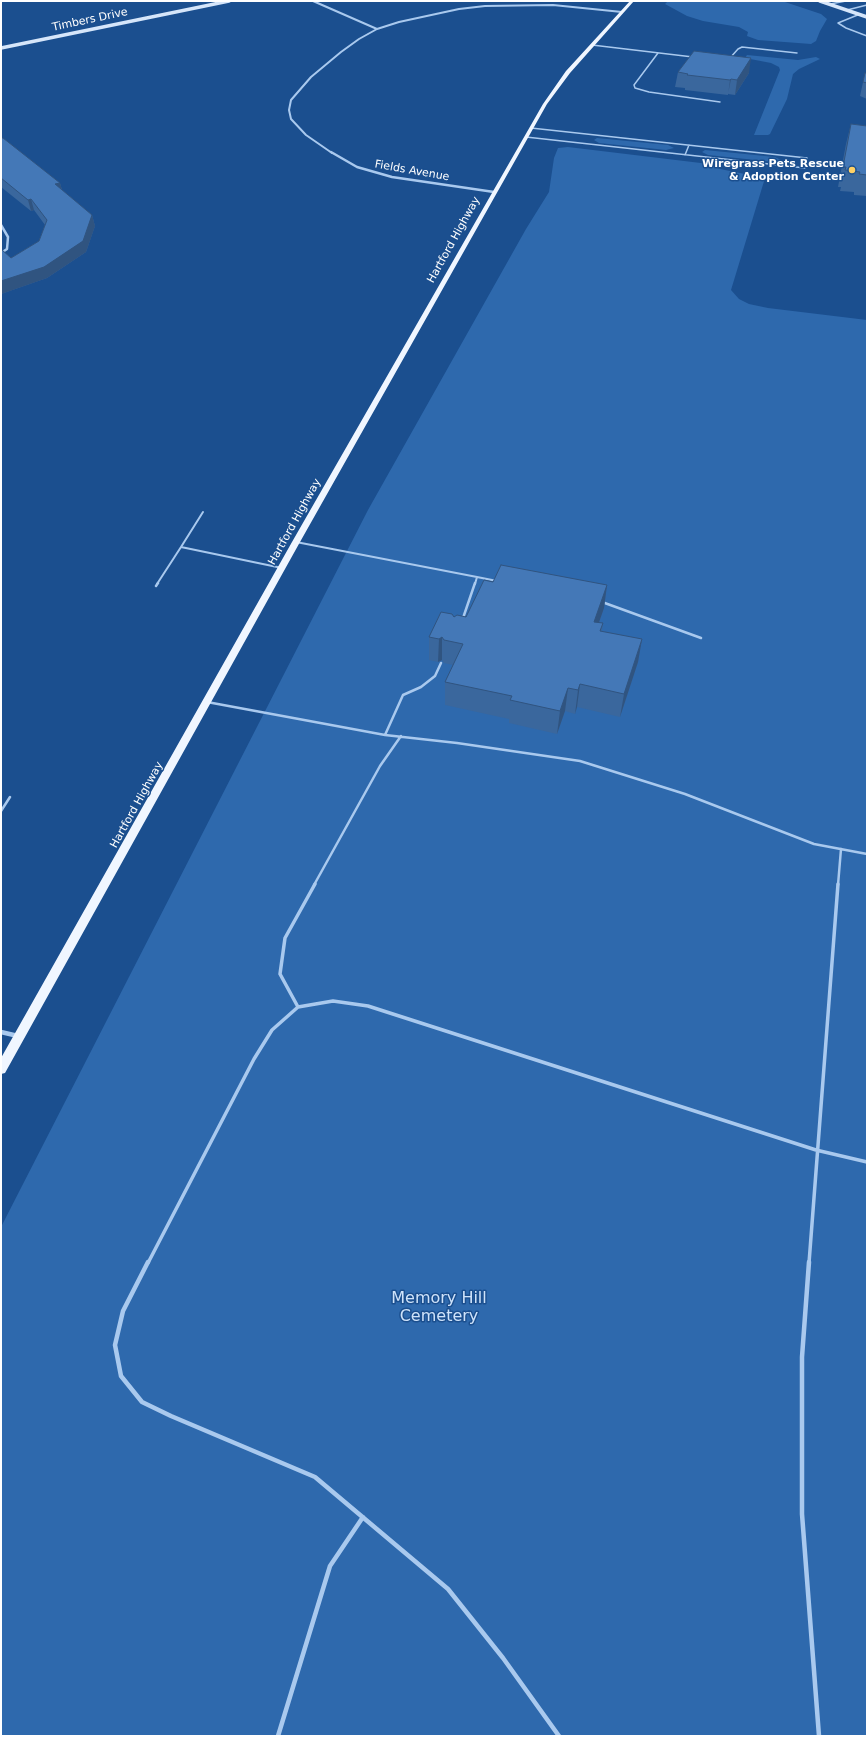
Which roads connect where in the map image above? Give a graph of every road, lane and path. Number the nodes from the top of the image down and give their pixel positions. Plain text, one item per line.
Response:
1 (229, 1) edge
2 (313, 1) edge
3 (555, 1) edge
4 (632, 1) edge
5 (820, 1) edge
6 (846, 1) edge
7 (210, 3) edge
8 (830, 4) junction
9 (553, 5) junction
10 (867, 5) edge
11 (846, 10) junction
12 (622, 12) junction
13 (860, 14) junction
14 (867, 17) edge
15 (377, 29) junction
16 (867, 36) edge
17 (592, 45) junction
18 (1, 48) edge
19 (658, 53) junction
20 (797, 53) dead end
21 (697, 58) edge
22 (728, 61) edge
23 (720, 102) dead end
24 (531, 128) junction
25 (526, 137) junction
26 (689, 145) junction
27 (685, 155) junction
28 (807, 158) dead end
29 (805, 168) dead end
30 (494, 192) junction
31 (1, 225) edge
32 (1, 253) edge
33 (202, 512) dead end
34 (296, 542) junction
35 (181, 547) junction
36 (282, 568) junction
37 (477, 577) junction
38 (500, 581) edge
39 (156, 586) dead end
40 (598, 601) edge
41 (460, 626) edge
42 (700, 638) dead end
43 (441, 663) edge
44 (207, 702) junction
45 (385, 734) junction
46 (400, 736) junction
47 (10, 797) dead end
48 (1, 811) edge
49 (841, 849) junction
50 (867, 854) edge
51 (298, 1007) junction
52 (1, 1032) edge
53 (19, 1036) junction
54 (1, 1069) edge
55 (816, 1150) junction
56 (867, 1162) edge
57 (362, 1517) junction
58 (278, 1736) edge
59 (559, 1736) edge
60 (819, 1736) edge

1 - 7 street, Timbers Drive
2 - 15 street
3 - 9 lane
4 - 12 main road, Hartford Highway
5 - 8 street
6 - 8 lane
7 - 18 street, Timbers Drive
8 - 11 street
9 - 12 street, Fields Avenue
9 - 15 street, Fields Avenue
10 - 11 lane
11 - 13 street
12 - 17 main road, Hartford Highway
13 - 14 street
13 - 16 lane
15 - 30 street, Fields Avenue
17 - 19 lane
17 - 24 main road, Hartford Highway
19 - 21 lane
19 - 23 lane
20 - 22 lane
24 - 25 main road, Hartford Highway
24 - 26 lane
25 - 27 lane
25 - 30 main road, Hartford Highway
26 - 27 lane
26 - 28 lane
27 - 29 lane
30 - 34 main road, Hartford Highway
31 - 32 street
33 - 35 lane
34 - 36 main road, Hartford Highway
34 - 37 lane
35 - 36 lane
35 - 39 lane
36 - 44 main road, Hartford Highway
37 - 38 lane
37 - 41 lane
40 - 42 lane
43 - 45 lane
44 - 45 lane
44 - 53 main road, Hartford Highway
45 - 46 lane
46 - 49 lane
46 - 51 lane
47 - 48 lane
49 - 50 lane
49 - 55 lane
51 - 55 lane
51 - 57 lane
52 - 53 street
53 - 54 main road, Hartford Highway
55 - 56 lane
55 - 60 lane
57 - 58 lane
57 - 59 lane

